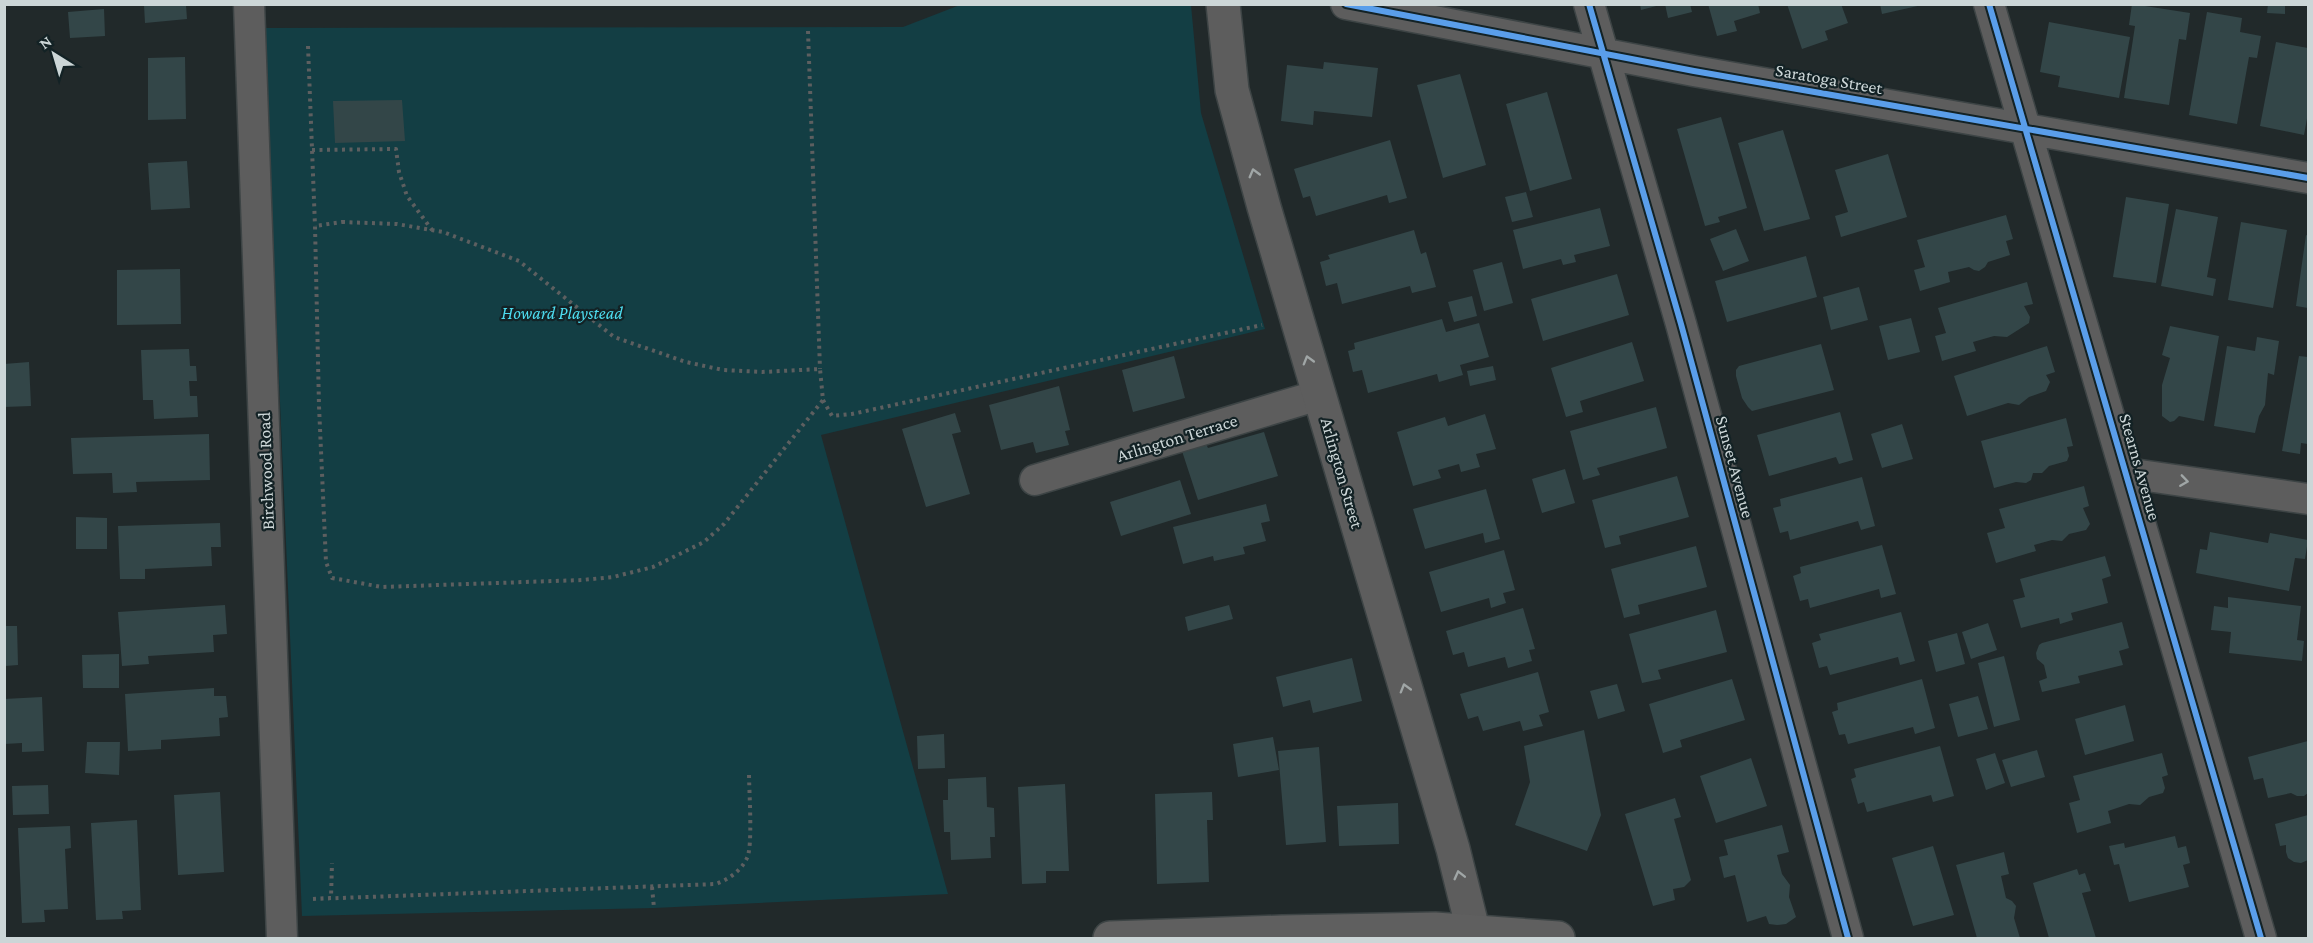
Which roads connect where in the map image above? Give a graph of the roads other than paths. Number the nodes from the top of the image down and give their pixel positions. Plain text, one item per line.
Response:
1 (249, 4) edge
2 (1222, 4) edge
3 (1346, 4) edge
4 (1589, 4) edge
5 (1989, 4) edge
6 (1603, 53) junction
7 (2025, 127) junction
8 (2308, 178) edge
9 (1319, 395) junction
10 (2126, 473) junction
11 (1035, 480) dead end
12 (2308, 499) edge
13 (1474, 935) edge
14 (282, 939) edge
15 (1110, 939) edge
16 (1558, 939) edge
17 (1848, 939) edge
18 (2261, 939) edge

1 - 14 street, Birchwood Road
9 -> 2 street, Arlington Street
3 - 6 street, Saratoga Street
4 - 6 street, Sunset Avenue
5 - 7 street, Stearns Avenue
6 - 7 street, Saratoga Street
6 - 17 street, Sunset Avenue
7 - 8 street, Saratoga Street
7 - 10 street, Stearns Avenue
9 - 11 street, Arlington Terrace
13 -> 9 street, Arlington Street
10 -> 12 street
10 - 18 street, Stearns Avenue
13 - 15 main road
13 - 16 main road

